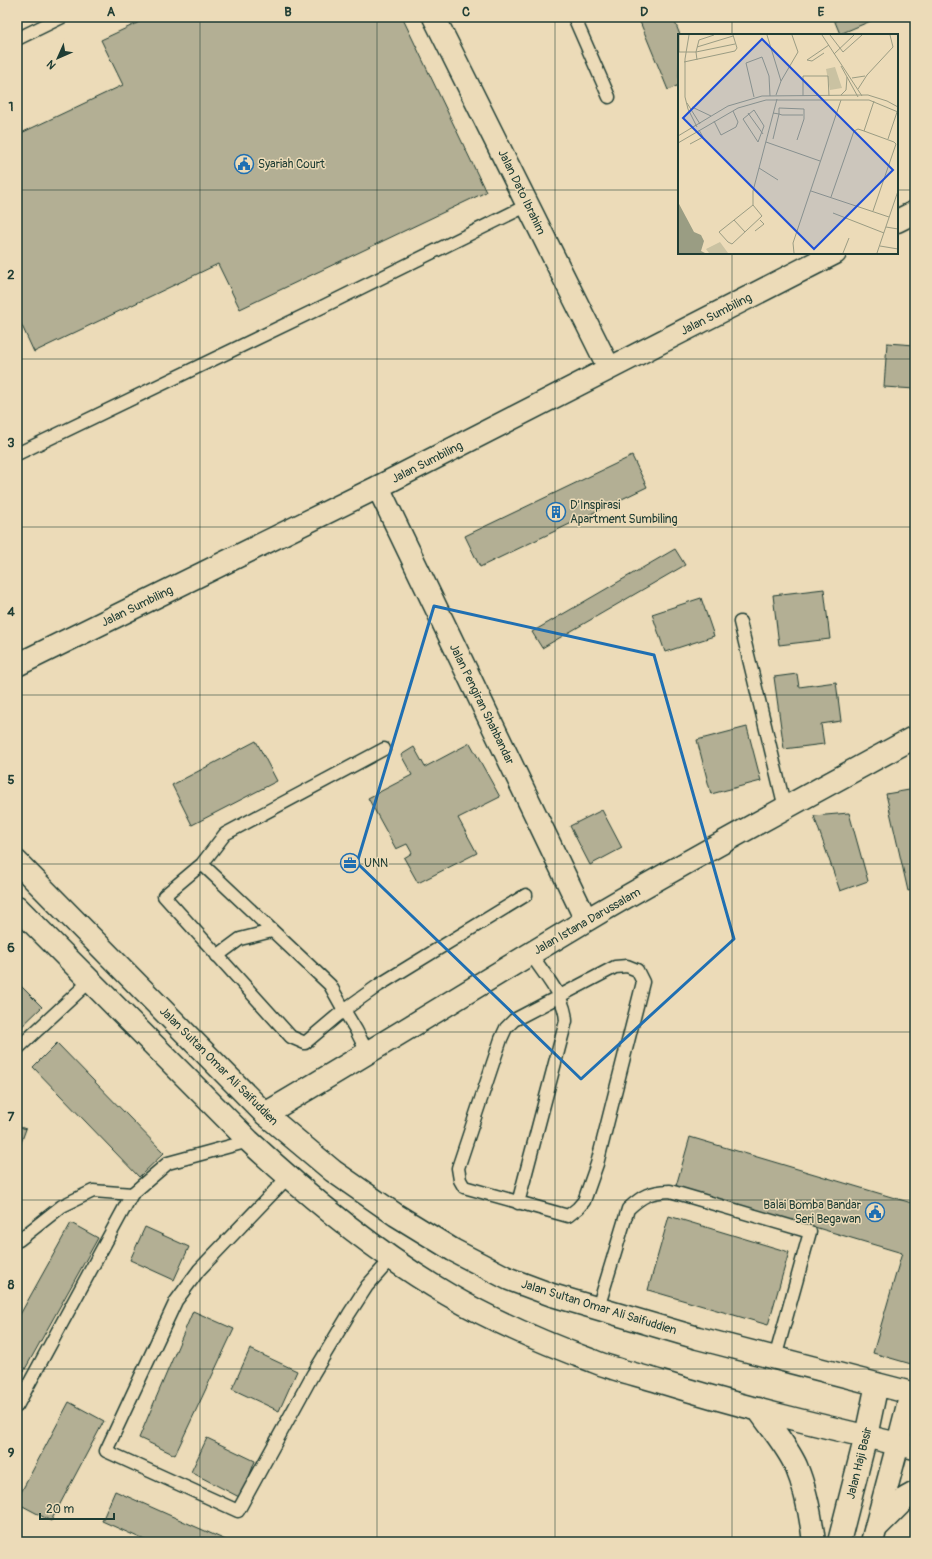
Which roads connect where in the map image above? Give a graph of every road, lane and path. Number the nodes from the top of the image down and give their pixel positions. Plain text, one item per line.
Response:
1 (62, 17) edge
2 (434, 17) edge
3 (574, 17) edge
4 (17, 39) edge
5 (609, 97) dead end
6 (528, 205) junction
7 (915, 212) edge
8 (898, 221) edge
9 (833, 254) edge
10 (609, 368) junction
11 (17, 454) edge
12 (378, 487) junction
13 (740, 622) dead end
14 (17, 665) edge
15 (915, 737) edge
16 (384, 749) dead end
17 (785, 808) junction
18 (17, 862) edge
19 (202, 864) junction
20 (526, 895) dead end
21 (17, 907) edge
22 (586, 920) junction
23 (272, 931) junction
24 (531, 954) junction
25 (217, 956) junction
26 (90, 981) junction
27 (560, 996) junction
28 (344, 1010) junction
29 (17, 1049) edge
30 (368, 1054) junction
31 (265, 1114) junction
32 (249, 1142) junction
33 (288, 1177) junction
34 (132, 1194) junction
35 (518, 1203) junction
36 (17, 1240) edge
37 (391, 1259) junction
38 (598, 1308) junction
39 (775, 1358) junction
40 (877, 1384) junction
41 (914, 1390) edge
42 (17, 1406) edge
43 (758, 1409) junction
44 (866, 1436) junction
45 (907, 1446) edge
46 (915, 1493) edge
47 (874, 1535) edge
48 (814, 1542) edge
49 (839, 1542) edge

1 - 4 lane
2 - 6 main road, Jalan Dato Ibrahim
3 - 5 lane
6 - 10 main road, Jalan Dato Ibrahim
6 - 11 lane
7 - 8 main road
9 - 10 main road, Jalan Sumbiling
10 - 12 main road, Jalan Sumbiling
12 - 14 main road, Jalan Sumbiling
12 - 22 main road, Jalan Pengiran Shahbandar
13 - 17 lane
15 - 17 main road, Jalan Istana Darussalam
16 - 19 lane
17 - 22 main road, Jalan Istana Darussalam
18 - 31 main road, Jalan Sultan Omar Ali Saifuddien
19 - 23 lane
19 - 25 lane
20 - 28 lane
21 - 26 main road
22 - 24 main road, Jalan Istana Darussalam
23 - 25 lane
23 - 28 lane
24 - 27 lane
24 - 30 main road, Jalan Istana Darussalam
25 - 28 lane
26 - 29 lane
26 - 32 main road
27 - 35 lane
27 - 35 lane
27 - 35 lane
28 - 30 lane
30 - 31 main road, Jalan Istana Darussalam
31 - 38 main road, Jalan Sultan Omar Ali Saifuddien
32 - 33 main road
32 - 34 lane
33 - 37 main road
33 - 37 lane
34 - 36 lane
34 - 42 lane
37 - 43 main road
38 - 39 main road, Jalan Sultan Omar Ali Saifuddien
38 - 39 lane
39 - 40 main road, Jalan Sultan Omar Ali Saifuddien
40 - 41 main road, Jalan Sultan Omar Ali Saifuddien
40 - 44 main road, Jalan Haji Basir
41 - 45 main road
43 - 44 main road
43 - 48 main road
44 - 45 main road
44 - 49 main road, Jalan Haji Basir
45 - 47 main road
46 - 47 main road

